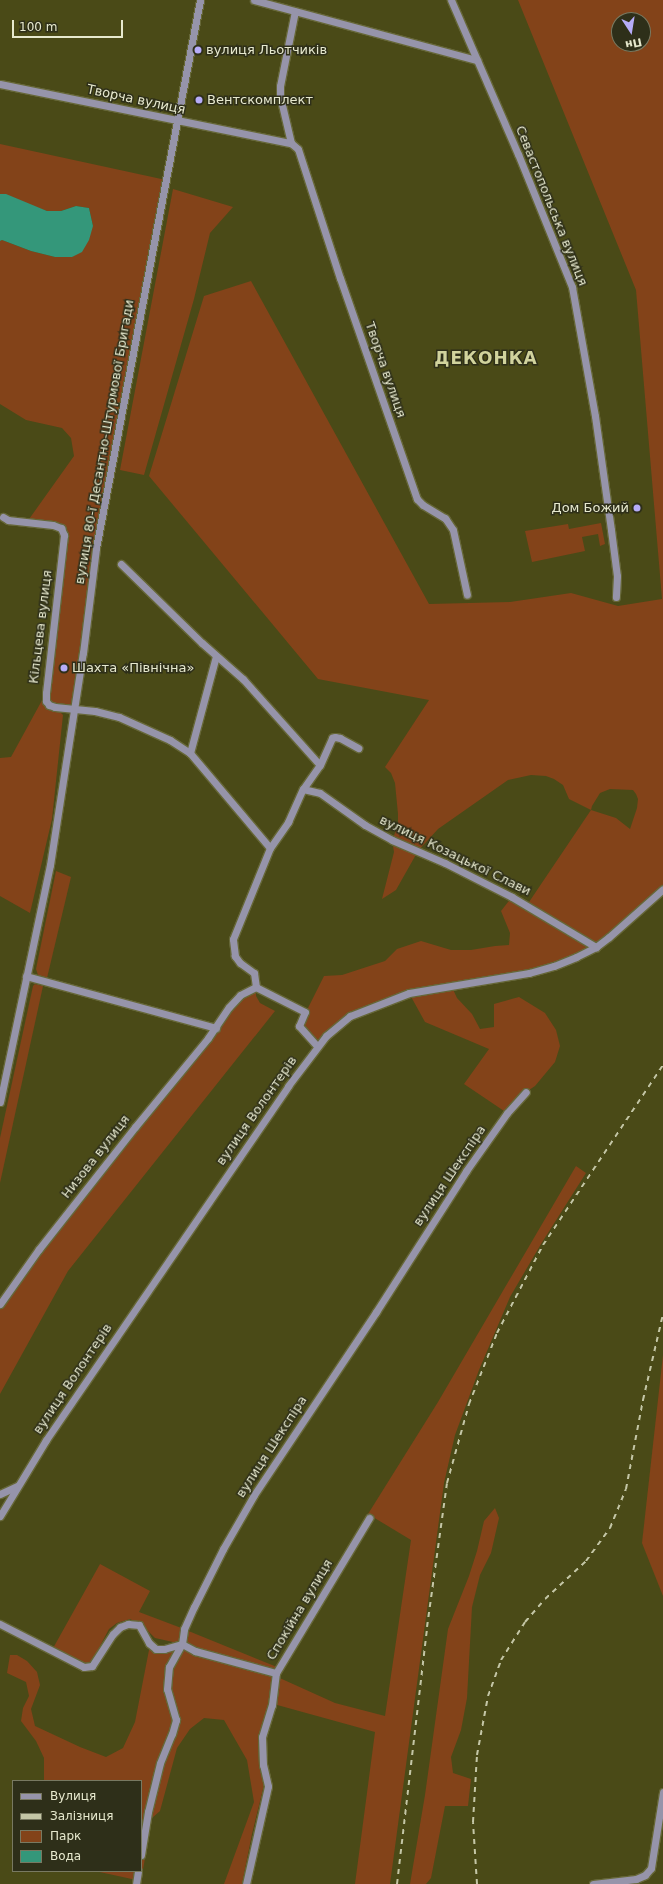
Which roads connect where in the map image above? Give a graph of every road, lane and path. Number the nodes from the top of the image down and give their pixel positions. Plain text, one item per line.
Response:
1 (200, 0) edge
2 (254, 0) edge
3 (451, 0) edge
4 (295, 11) junction
5 (477, 60) junction
6 (0, 84) edge
7 (177, 121) junction
8 (291, 143) junction
9 (3, 517) dead end
10 (121, 564) dead end
11 (467, 595) dead end
12 (616, 597) dead end
13 (216, 656) junction
14 (74, 709) junction
15 (358, 748) dead end
16 (190, 753) junction
17 (320, 765) junction
18 (303, 789) junction
19 (270, 848) junction
20 (663, 889) edge
21 (596, 947) junction
22 (26, 976) junction
23 (256, 987) junction
24 (216, 1028) junction
25 (317, 1046) junction
26 (526, 1092) dead end
27 (0, 1102) edge
28 (0, 1304) edge
29 (17, 1486) junction
30 (0, 1494) edge
31 (0, 1516) edge
32 (369, 1518) dead end
33 (0, 1624) edge
34 (182, 1644) junction
35 (276, 1673) junction
36 (663, 1792) edge
37 (142, 1849) edge
38 (138, 1872) edge
39 (136, 1884) edge
40 (246, 1884) edge
41 (593, 1884) edge

1 - 7 street, вулиця 80-ї Десантно-Штурмової Бригади
2 - 4 street
3 - 5 street, Севастопольська вулиця
4 - 5 street
4 - 8 street, Творча вулиця
5 - 12 street, Севастопольська вулиця
6 - 7 street, Творча вулиця
7 - 8 street, Творча вулиця
7 - 14 street, вулиця 80-ї Десантно-Штурмової Бригади
8 - 11 street, Творча вулиця
9 - 14 street, Кільцева вулиця
10 - 13 street
13 - 16 street
13 - 17 street
14 - 16 street, Кільцева вулиця
14 - 22 street, вулиця 80-ї Десантно-Штурмової Бригади
15 - 17 street
16 - 19 street, Кільцева вулиця
17 - 18 street
18 - 19 street
18 - 21 street, вулиця Козацької Слави
19 - 23 street
20 - 21 street, вулиця Волонтерів
21 - 25 street, вулиця Волонтерів
22 - 24 street
22 - 27 street, вулиця 80-ї Десантно-Штурмової Бригади
23 - 24 street, Низова вулиця
23 - 25 street
24 - 28 street, Низова вулиця
25 - 29 street, вулиця Волонтерів
26 - 34 street, вулиця Шекспіра
29 - 30 street
29 - 31 street, вулиця Волонтерів
32 - 35 street, Спокійна вулиця
33 - 34 street
34 - 35 street
34 - 37 street, вулиця Шекспіра
35 - 40 street, Спокійна вулиця
36 - 41 street
38 - 39 street

